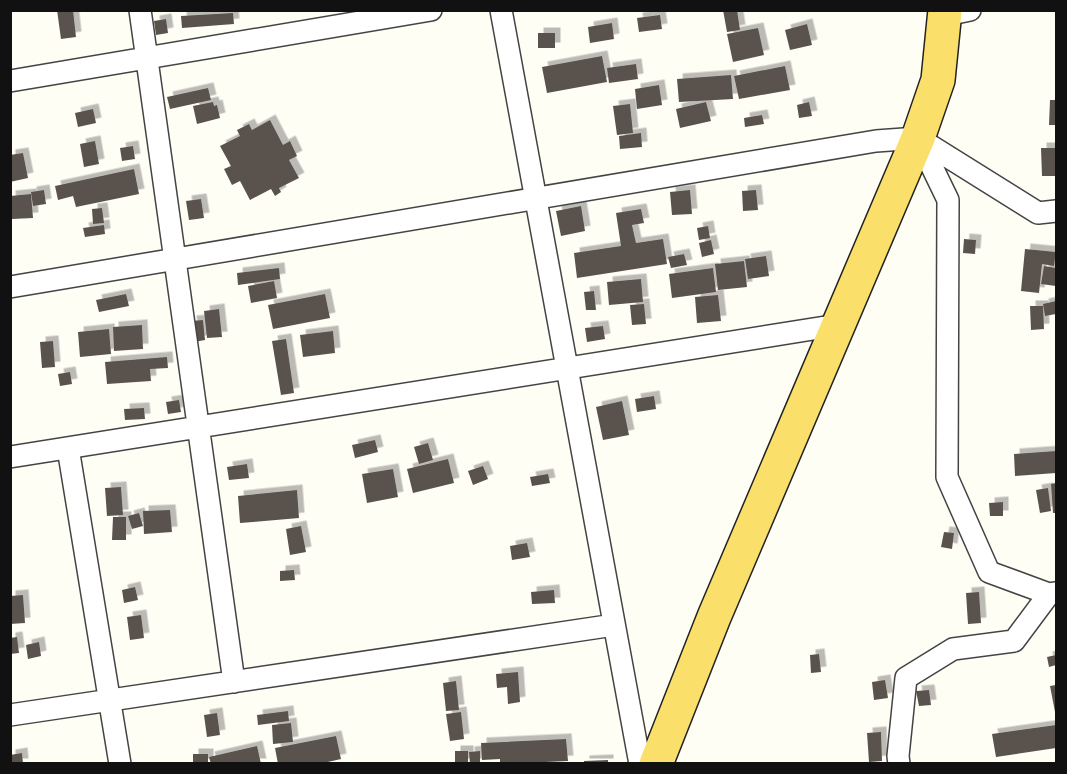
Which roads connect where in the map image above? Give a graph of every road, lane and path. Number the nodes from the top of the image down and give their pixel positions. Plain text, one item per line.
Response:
1 (140, 10) edge
2 (431, 10) edge
3 (501, 10) edge
4 (954, 12) edge
5 (147, 58) junction
6 (10, 81) edge
7 (918, 138) junction
8 (536, 199) junction
9 (1056, 211) edge
10 (175, 260) junction
11 (10, 287) edge
12 (838, 326) junction
13 (567, 369) junction
14 (198, 427) junction
15 (68, 448) junction
16 (10, 457) edge
17 (1053, 593) edge
18 (614, 625) junction
19 (234, 682) junction
20 (110, 700) junction
21 (10, 715) edge
22 (120, 764) edge
23 (640, 764) edge
24 (656, 764) edge
25 (898, 764) edge

1 - 5 street
2 - 5 street
3 - 8 street
4 - 7 main road
5 - 6 street
5 - 10 street
7 - 8 street
7 - 9 street
7 - 12 main road
7 - 17 street
8 - 10 street
8 - 13 street
10 - 11 street
10 - 14 street
12 - 13 street
12 - 24 main road
13 - 14 street
13 - 18 street
14 - 15 street
14 - 19 street
15 - 16 street
15 - 20 street
17 - 25 street
18 - 19 street
18 - 23 street
19 - 20 street
20 - 21 street
20 - 22 street

